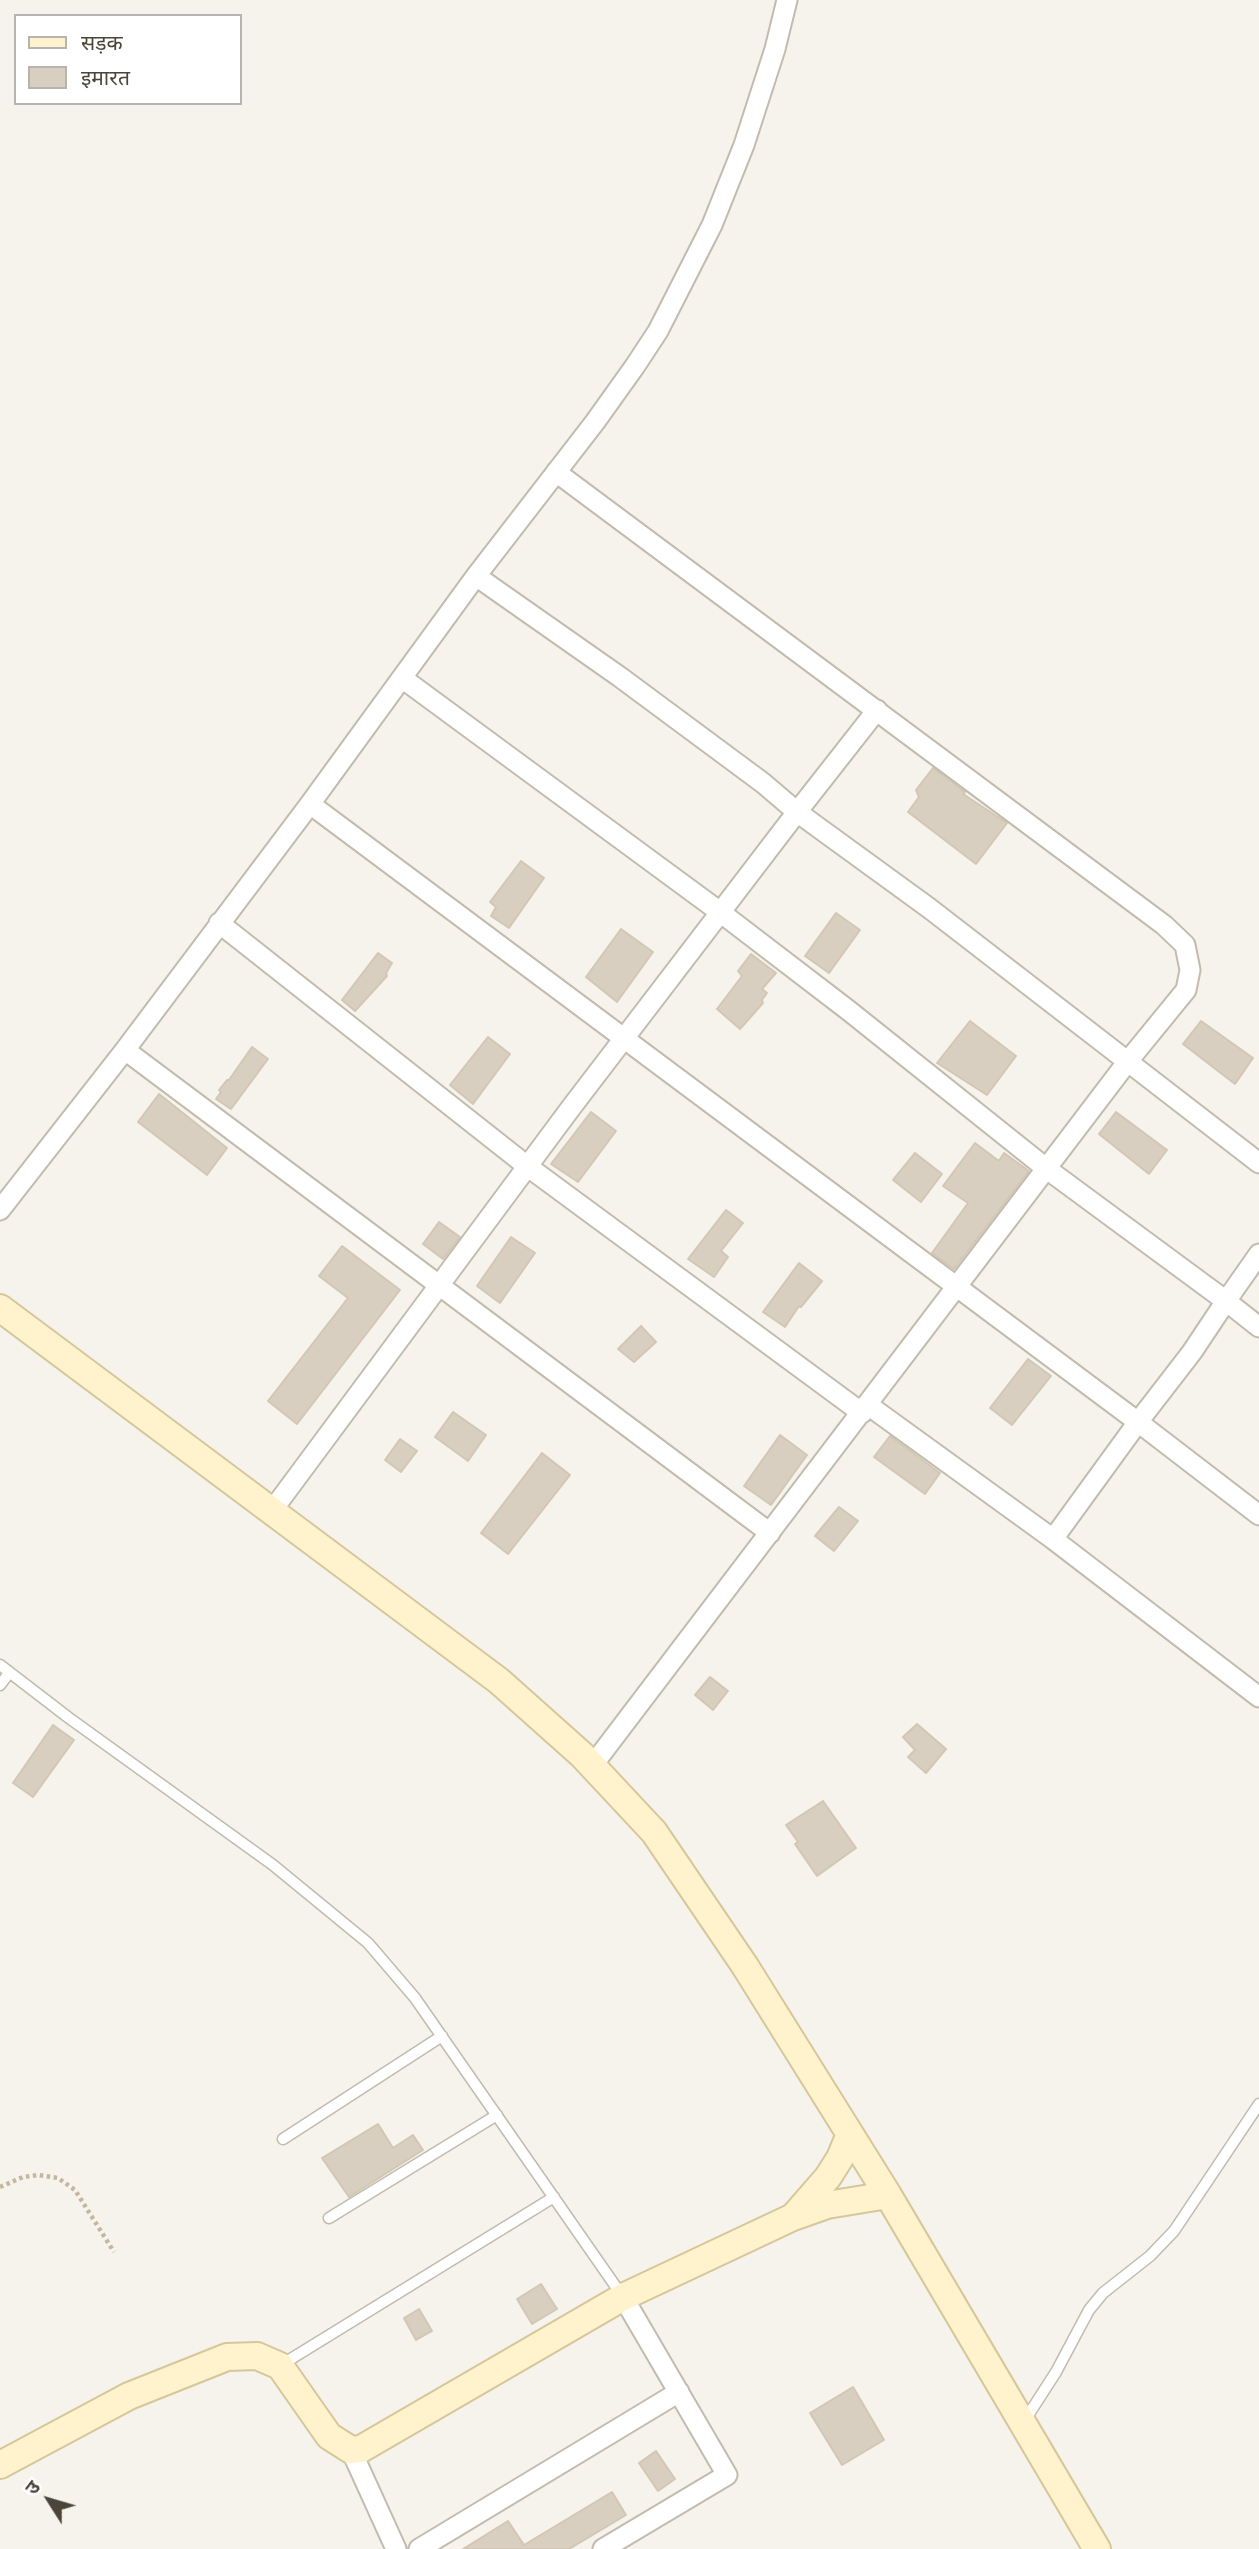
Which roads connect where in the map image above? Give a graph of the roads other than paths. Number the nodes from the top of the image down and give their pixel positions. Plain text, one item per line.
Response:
1 (788, 0) edge
2 (556, 472) junction
3 (476, 576) junction
4 (402, 678) junction
5 (877, 710) junction
6 (310, 804) junction
7 (797, 812) junction
8 (720, 912) junction
9 (219, 923) junction
10 (625, 1037) junction
11 (125, 1050) junction
12 (1128, 1061) junction
13 (1259, 1163) edge
14 (527, 1166) junction
15 (1047, 1169) junction
16 (0, 1210) edge
17 (1259, 1255) edge
18 (438, 1286) junction
19 (957, 1289) junction
20 (1226, 1301) junction
21 (0, 1308) edge
22 (1259, 1327) edge
23 (865, 1409) junction
24 (1138, 1422) junction
25 (271, 1512) junction
26 (1259, 1515) edge
27 (770, 1533) junction
28 (1053, 1539) junction
29 (0, 1665) edge
30 (9, 1672) junction
31 (0, 1685) edge
32 (1259, 1697) edge
33 (592, 1766) junction
34 (442, 2036) junction
35 (1259, 2104) edge
36 (497, 2115) junction
37 (850, 2134) junction
38 (283, 2139) dead end
39 (888, 2195) junction
40 (554, 2197) junction
41 (793, 2217) junction
42 (329, 2218) dead end
43 (624, 2297) junction
44 (281, 2366) junction
45 (679, 2392) junction
46 (1022, 2423) junction
47 (351, 2450) junction
48 (0, 2465) edge
49 (396, 2549) edge
50 (419, 2549) edge
51 (603, 2549) edge
52 (1097, 2549) edge

1 - 2 street
2 - 3 street
2 - 5 street
3 - 4 street
3 - 7 street
4 - 6 street
4 - 8 street
5 - 7 street
5 - 12 street
6 - 9 street
6 - 10 street
7 - 8 street
7 - 12 street
8 - 10 street
8 - 15 street
9 - 11 street
9 - 14 street
10 - 14 street
10 - 19 street
11 - 16 street
11 - 18 street
12 - 13 street
12 - 15 street
14 - 18 street
14 - 23 street
15 - 19 street
15 - 20 street
17 - 20 street
18 - 25 street
18 - 27 street
19 - 23 street
19 - 24 street
20 - 22 street
20 - 24 street
21 - 25 main road
23 - 27 street
23 - 28 street
24 - 26 street
24 - 28 street
25 - 33 main road
27 - 33 street
28 - 32 street
29 - 30 lane
30 - 31 lane
30 - 34 lane
33 - 37 main road
34 - 36 lane
34 - 38 lane
35 - 46 lane
36 - 40 lane
36 - 42 lane
37 - 39 main road
37 - 41 main road
39 - 41 main road
39 - 46 main road
40 - 43 lane
40 - 44 lane
41 - 43 main road
43 - 45 street
43 - 47 main road
44 - 47 main road
44 - 48 main road
45 - 50 street
45 - 51 street
46 - 52 main road
47 - 49 street

